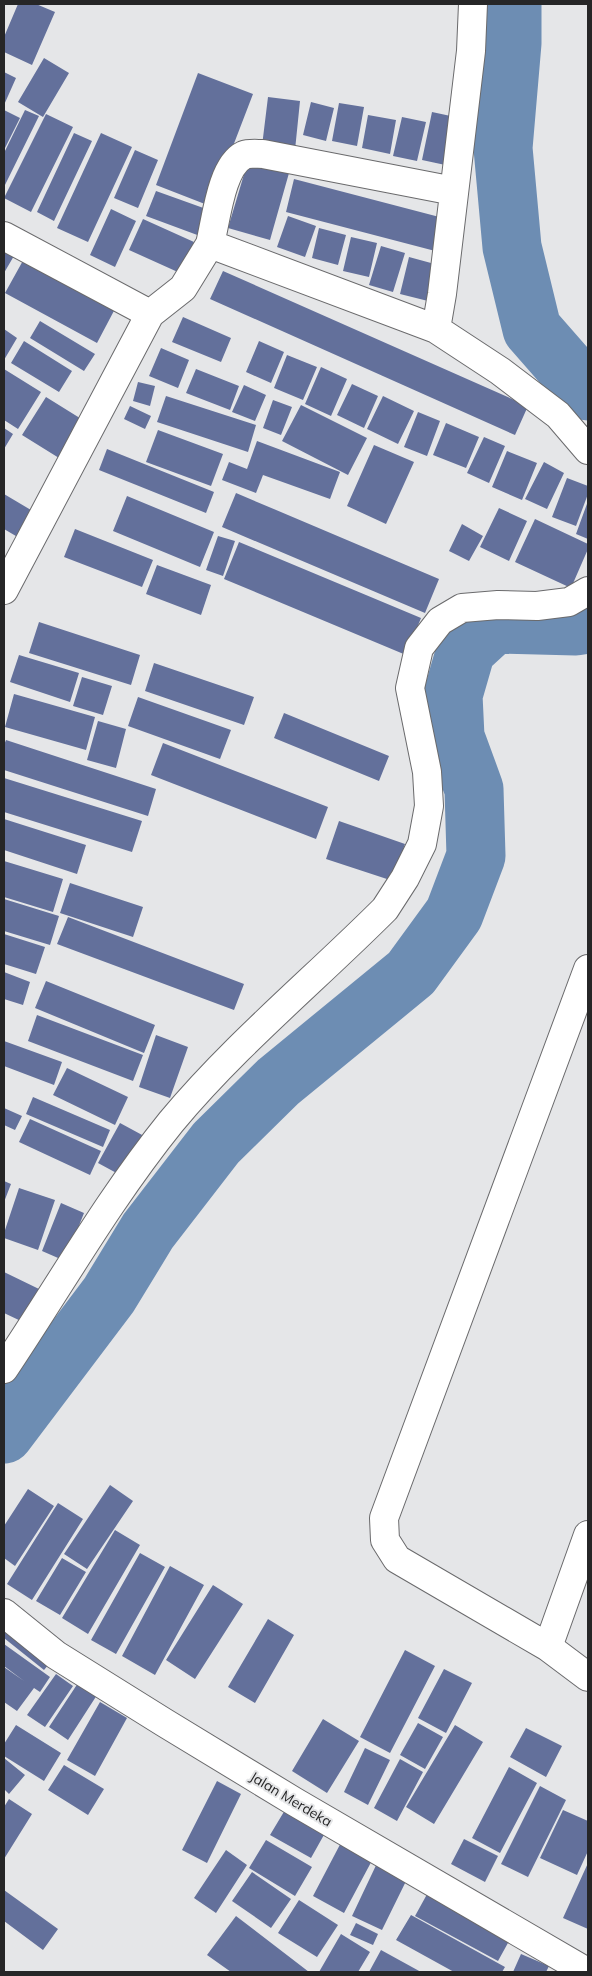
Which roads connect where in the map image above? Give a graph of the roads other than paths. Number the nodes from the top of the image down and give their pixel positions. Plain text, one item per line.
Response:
1 (473, 4) edge
2 (454, 190) junction
3 (4, 236) edge
4 (210, 244) junction
5 (150, 314) junction
6 (436, 328) junction
7 (588, 450) edge
8 (4, 590) edge
9 (588, 591) edge
10 (588, 968) edge
11 (4, 1369) edge
12 (588, 1535) edge
13 (4, 1613) edge
14 (548, 1647) junction
15 (588, 1677) edge
16 (587, 1972) edge

1 - 2 street
2 - 4 street
2 - 6 street
3 - 5 street
4 - 5 street
4 - 6 street
5 - 8 street
6 - 7 street
9 - 11 street
10 - 14 street
12 - 14 street
13 - 16 street, Jalan Merdeka
14 - 15 street

